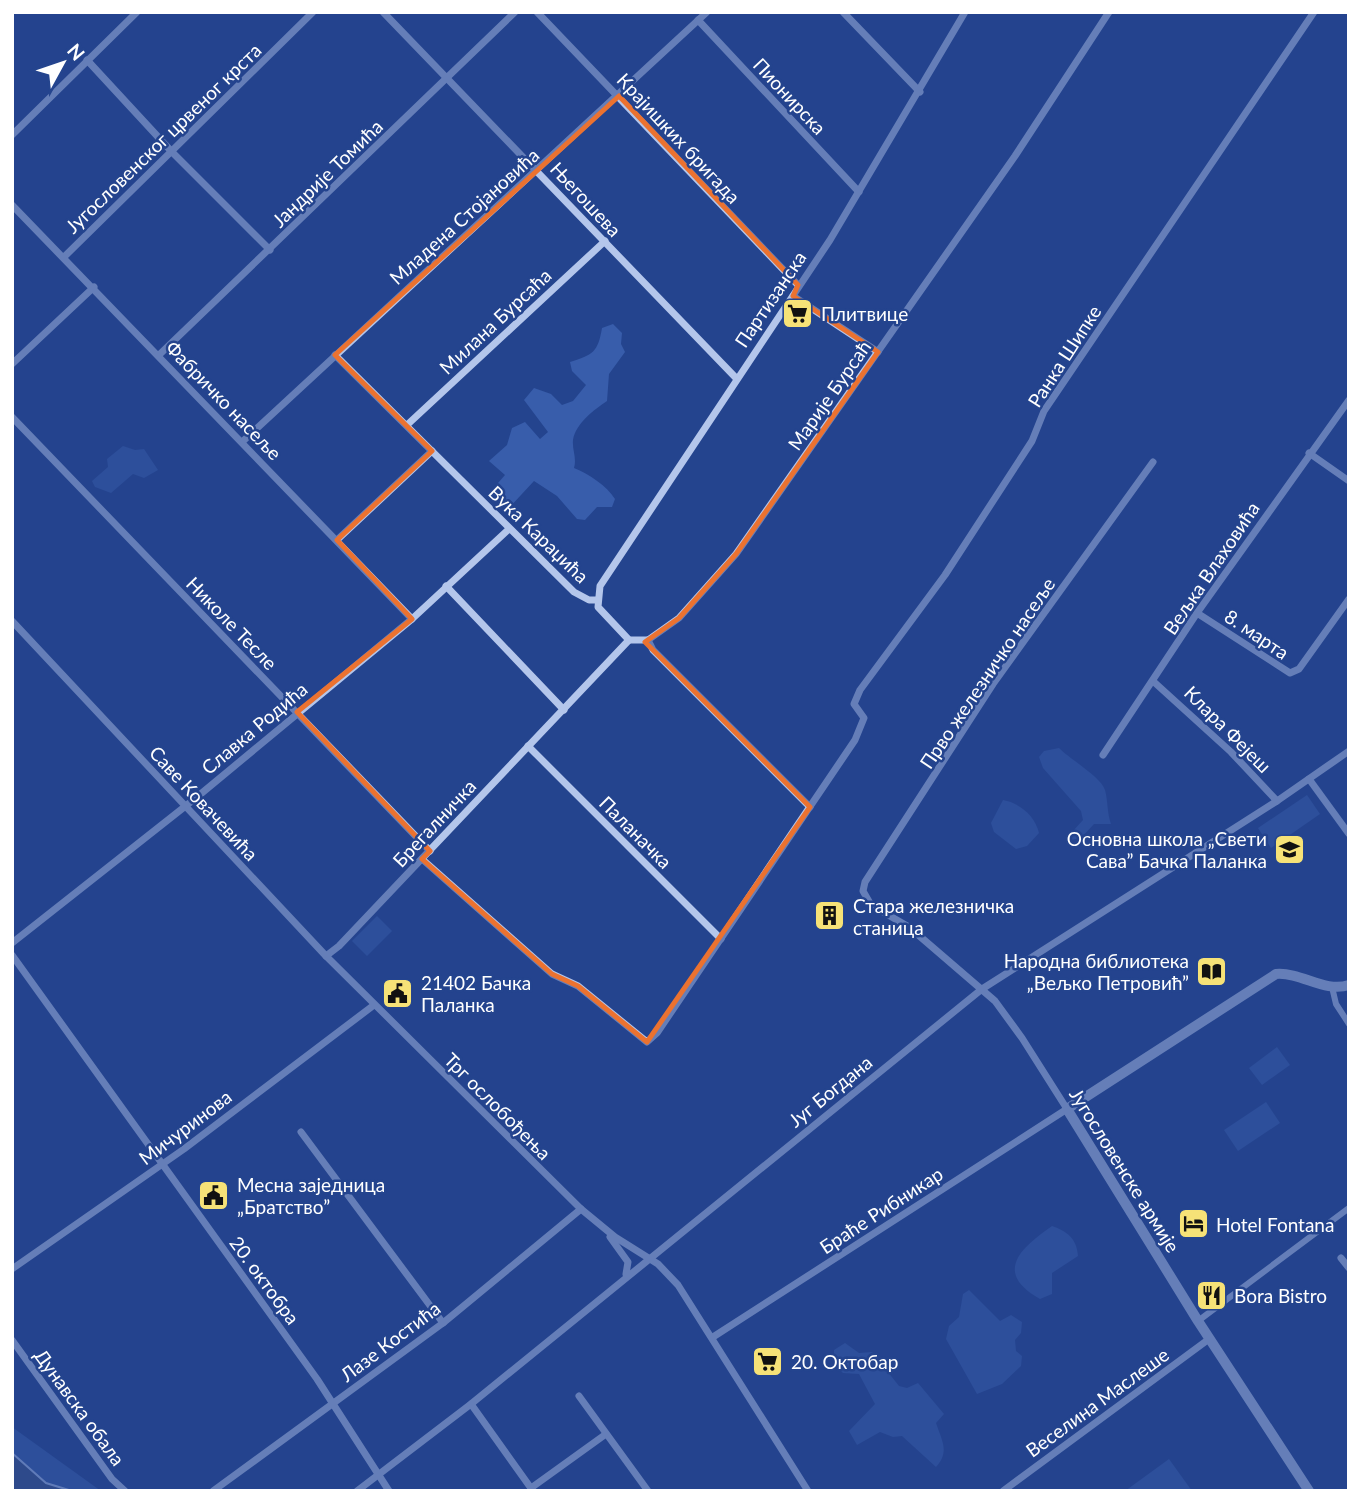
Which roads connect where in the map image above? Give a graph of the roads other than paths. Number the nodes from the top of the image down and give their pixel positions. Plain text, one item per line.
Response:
1 (137, 12) edge
2 (313, 12) edge
3 (383, 12) edge
4 (516, 12) edge
5 (537, 12) edge
6 (706, 12) edge
7 (843, 12) edge
8 (965, 12) edge
9 (1109, 12) edge
10 (1314, 12) edge
11 (698, 20) junction
12 (88, 60) junction
13 (447, 78) junction
14 (920, 92) junction
15 (619, 96) junction
16 (12, 135) edge
17 (172, 152) junction
18 (538, 170) junction
19 (859, 192) junction
20 (12, 205) edge
21 (605, 242) junction
22 (270, 250) junction
23 (64, 257) junction
24 (798, 285) junction
25 (94, 287) junction
26 (793, 296) junction
27 (878, 352) junction
28 (159, 355) junction
29 (335, 355) junction
30 (12, 364) edge
31 (736, 378) junction
32 (1349, 400) edge
33 (12, 417) edge
34 (407, 425) junction
35 (242, 442) junction
36 (432, 451) junction
37 (1309, 453) junction
38 (1153, 462) dead end
39 (1349, 481) edge
40 (509, 528) junction
41 (337, 540) junction
42 (446, 586) junction
43 (1349, 599) edge
44 (597, 600) junction
45 (1197, 613) junction
46 (412, 619) junction
47 (12, 621) edge
48 (629, 640) junction
49 (648, 640) junction
50 (1154, 682) junction
51 (564, 710) junction
52 (296, 712) junction
53 (528, 746) junction
54 (1349, 751) edge
55 (1103, 755) dead end
56 (1309, 779) junction
57 (1277, 801) junction
58 (185, 806) junction
59 (810, 807) junction
60 (1349, 834) edge
61 (430, 851) junction
62 (422, 859) junction
63 (871, 905) joint
64 (721, 939) junction
65 (12, 943) edge
66 (12, 955) edge
67 (326, 956) junction
68 (1349, 985) edge
69 (1332, 987) junction
70 (982, 989) junction
71 (374, 1005) junction
72 (1349, 1024) edge
73 (1067, 1109) junction
74 (301, 1132) dead end
75 (163, 1164) junction
76 (1349, 1208) edge
77 (580, 1209) junction
78 (602, 1228) junction
79 (648, 1257) junction
80 (1341, 1258) dead end
81 (1349, 1268) edge
82 (12, 1269) edge
83 (626, 1276) junction
84 (1198, 1321) junction
85 (443, 1323) junction
86 (713, 1337) junction
87 (12, 1339) edge
88 (1209, 1339) junction
89 (579, 1396) dead end
90 (471, 1404) junction
91 (332, 1405) junction
92 (606, 1434) junction
93 (379, 1475) junction
94 (532, 1489) edge
95 (805, 1490) edge
96 (125, 1491) edge
97 (213, 1491) edge
98 (357, 1491) edge
99 (389, 1491) edge
100 (648, 1491) edge
101 (1003, 1491) edge
102 (1309, 1491) edge

1 - 12 street
2 - 17 street, Југословенског црвеног крста
3 - 13 street, Његошева
4 - 13 street, Јандрије Томића
5 - 15 street, Крајишких бригада
6 - 11 street, Младена Стојановића
7 - 14 street
8 - 14 street, Партизанска
9 - 27 street, Марије Бурсаћ
10 - 59 street, Ранка Шипке
11 - 15 street, Младена Стојановића
11 - 19 street, Пионирска
12 - 16 street
12 - 17 street
13 - 18 street, Његошева
13 - 22 street, Јандрије Томића
14 - 19 street, Партизанска
15 - 18 street, Младена Стојановића
15 - 24 street, Крајишких бригада
17 - 22 street
17 - 23 street, Југословенског црвеног крста
18 - 21 street, Његошева
18 - 29 street, Младена Стојановића
19 - 24 street, Партизанска
20 - 23 street, Фабричко насеље
21 - 31 street, Његошева
21 - 34 street, Милана Бурсаћа
22 - 28 street, Јандрије Томића
23 - 25 street, Фабричко насеље
24 - 26 street, Партизанска
25 - 28 street, Фабричко насеље
25 - 30 street
26 - 27 street
26 - 31 street, Партизанска
27 - 49 street, Марије Бурсаћ
28 - 35 street, Фабричко насеље
29 - 34 street, Вука Караџића
29 - 35 street, Младена Стојановића
31 - 44 street, Партизанска
32 - 37 street, Вељка Влаховића
33 - 52 street, Николе Тесле
34 - 36 street, Вука Караџића
35 - 41 street, Фабричко насеље
36 - 40 street, Вука Караџића
36 - 41 street
37 - 39 street
37 - 45 street, Вељка Влаховића
38 - 63 street, Прво железничко насеље
40 - 42 street, Славка Родића
40 - 44 street, Вука Караџића
41 - 46 street, Фабричко насеље
42 - 46 street, Славка Родића
42 - 51 street
43 - 45 street, 8. марта
44 - 48 street, Вука Караџића
45 - 50 street, Вељка Влаховића
46 - 52 street, Славка Родића
47 - 58 street, Саве Ковачевића
48 - 49 street
48 - 51 street, Брегалничка
49 - 59 street
50 - 55 street, Вељка Влаховића
50 - 57 street, Клара Фејеш
51 - 53 street, Брегалничка
52 - 58 street, Славка Родића
52 - 61 street, Николе Тесле
53 - 61 street, Брегалничка
53 - 64 street, Паланачка
54 - 56 street, Југ Богдана
56 - 57 street, Југ Богдана
56 - 60 street
57 - 70 street, Југ Богдана
58 - 65 street, Славка Родића
58 - 67 street, Саве Ковачевића
59 - 64 street
61 - 62 street, Брегалничка
62 - 64 street
62 - 67 street, Брегалничка
63 - 70 street, Југословенске армије
66 - 75 street, 20. октобра
67 - 71 street, Саве Ковачевића
68 - 69 street
69 - 72 street
69 - 73 street
70 - 73 street, Југословенске армије
70 - 79 street, Југ Богдана
71 - 75 street, Мичуринова
71 - 77 street, Трг ослобођења
73 - 84 street, Југословенске армије
73 - 86 street, Браће Рибникар
74 - 85 street
75 - 82 street, Мичуринова
75 - 91 street, 20. октобра
76 - 84 street
77 - 78 street, Трг ослобођења
77 - 85 street, Лазе Костића
78 - 79 street, Трг ослобођења
78 - 83 street, Трг ослобођења
79 - 83 street, Југ Богдана
79 - 86 street, Трг ослобођења
80 - 81 street
83 - 90 street, Југ Богдана
84 - 88 street, Југословенске армије
85 - 91 street, Лазе Костића
86 - 95 street, Трг ослобођења
87 - 96 street, Дунавска обала
88 - 101 street, Веселина Маслеше
88 - 102 street, Југословенске армије
89 - 92 street
90 - 93 street, Југ Богдана
90 - 94 street
91 - 93 street, 20. октобра
91 - 97 street, Лазе Костића
92 - 94 street
92 - 100 street
93 - 98 street, Југ Богдана
93 - 99 street, 20. октобра

